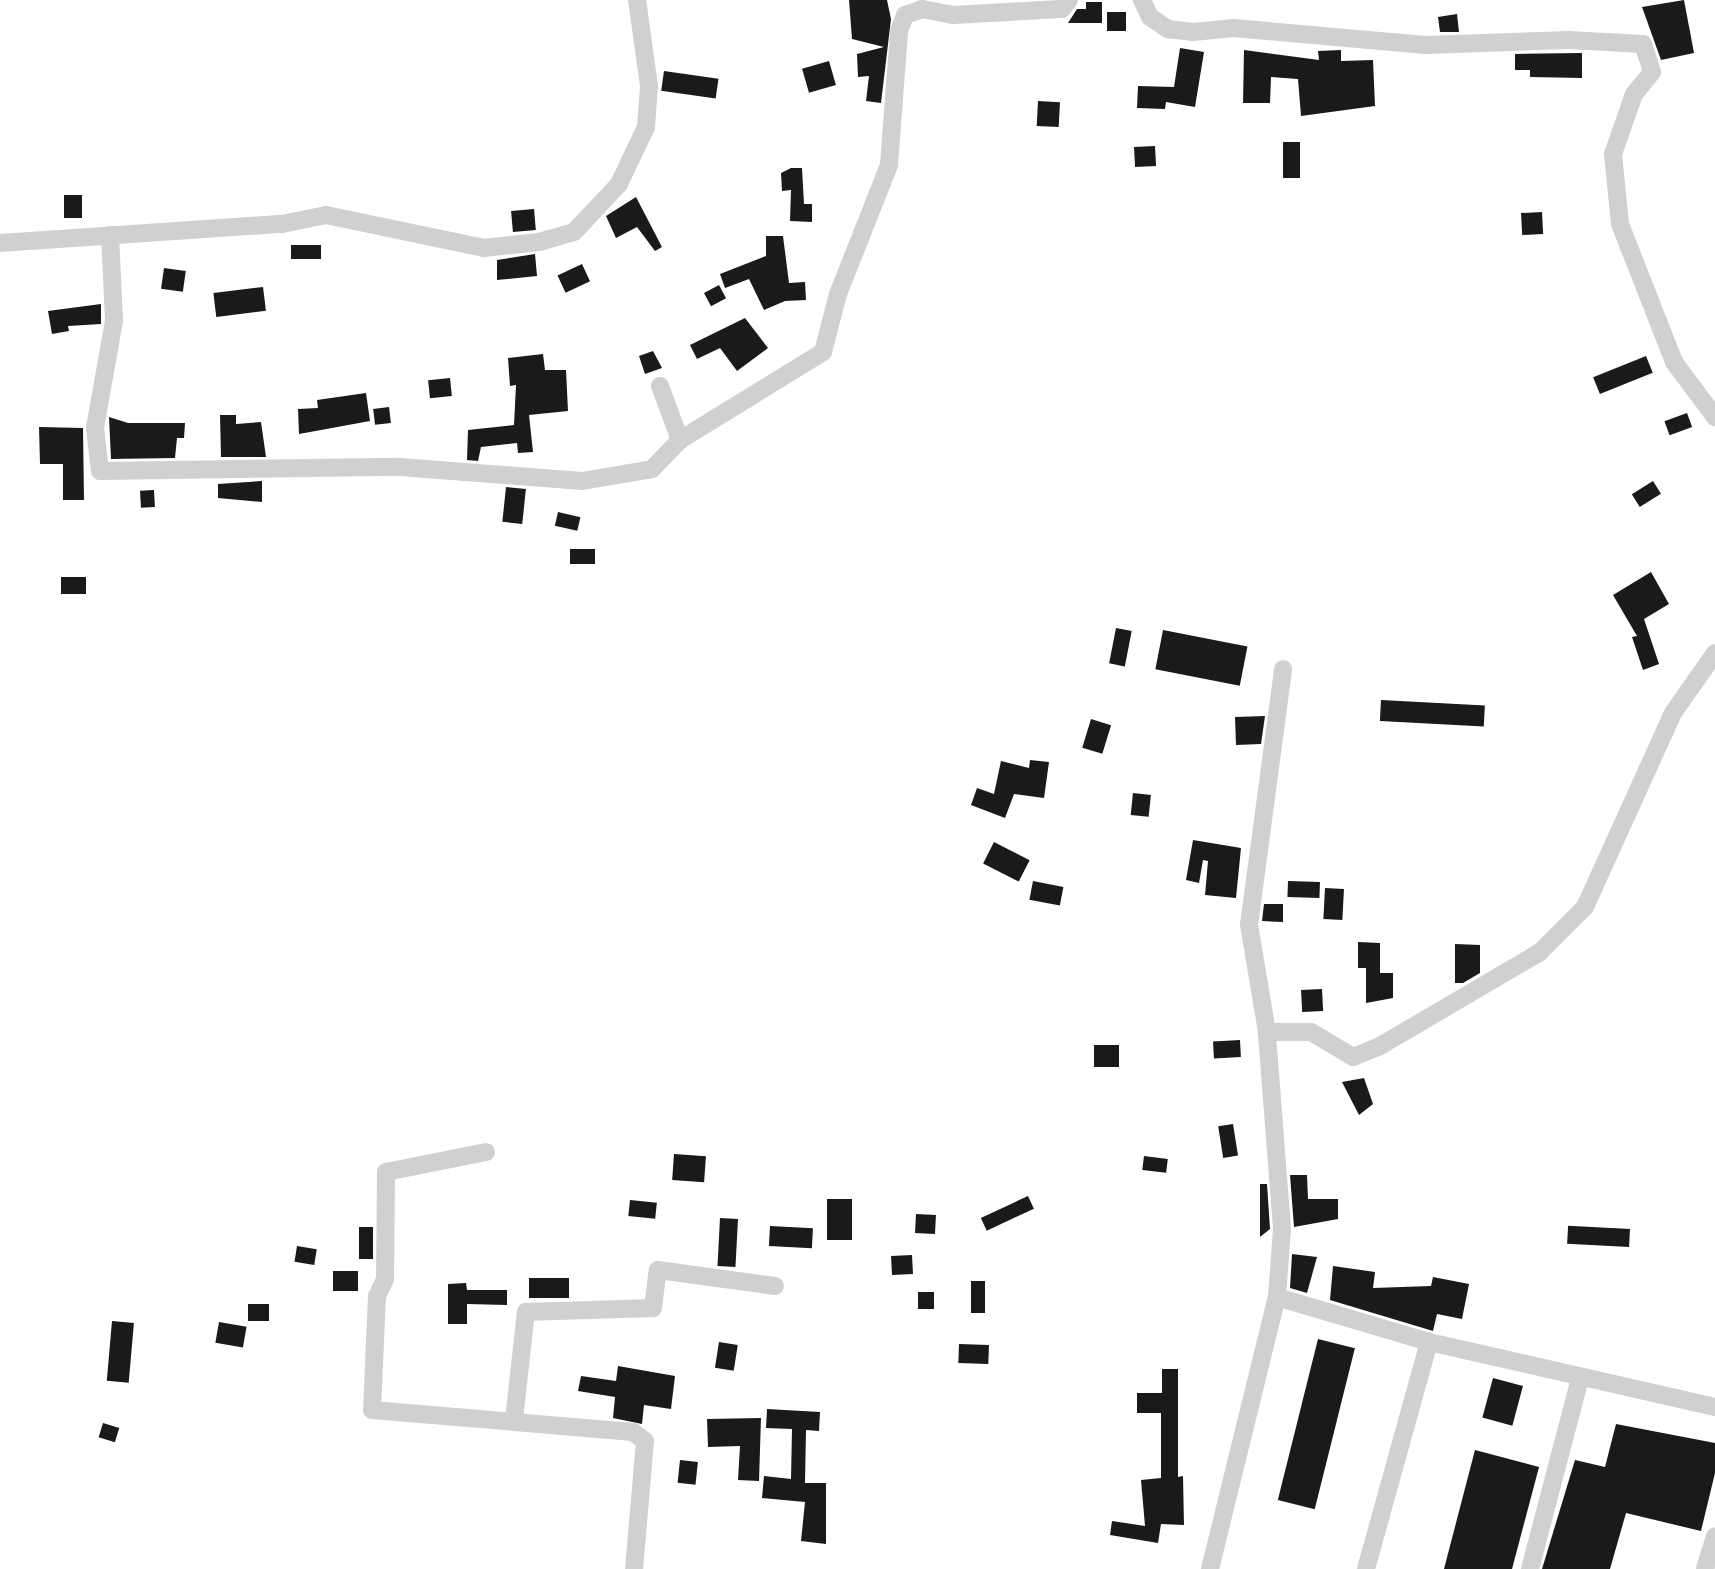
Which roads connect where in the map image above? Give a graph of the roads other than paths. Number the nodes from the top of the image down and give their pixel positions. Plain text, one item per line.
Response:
1 (637, 0) edge
2 (1069, 0) edge
3 (1142, 0) edge
4 (110, 235) junction
5 (0, 243) edge
6 (660, 386) dead end
7 (1715, 417) edge
8 (680, 440) junction
9 (1715, 653) edge
10 (1283, 669) dead end
11 (1267, 1032) junction
12 (486, 1152) dead end
13 (775, 1286) dead end
14 (1277, 1297) junction
15 (1429, 1342) junction
16 (1580, 1378) junction
17 (1715, 1407) edge
18 (514, 1420) junction
19 (1715, 1537) edge
20 (634, 1569) edge
21 (1210, 1569) edge
22 (1366, 1569) edge
23 (1530, 1569) edge
24 (1705, 1569) edge

1 - 4 street
2 - 8 street
3 - 7 street
4 - 5 street
4 - 8 street
6 - 8 street
9 - 11 street
10 - 11 street
11 - 14 street
12 - 18 street
13 - 18 street
14 - 15 street
14 - 21 street
15 - 16 street
15 - 22 street
16 - 17 street
16 - 23 street
18 - 20 street
19 - 24 street

